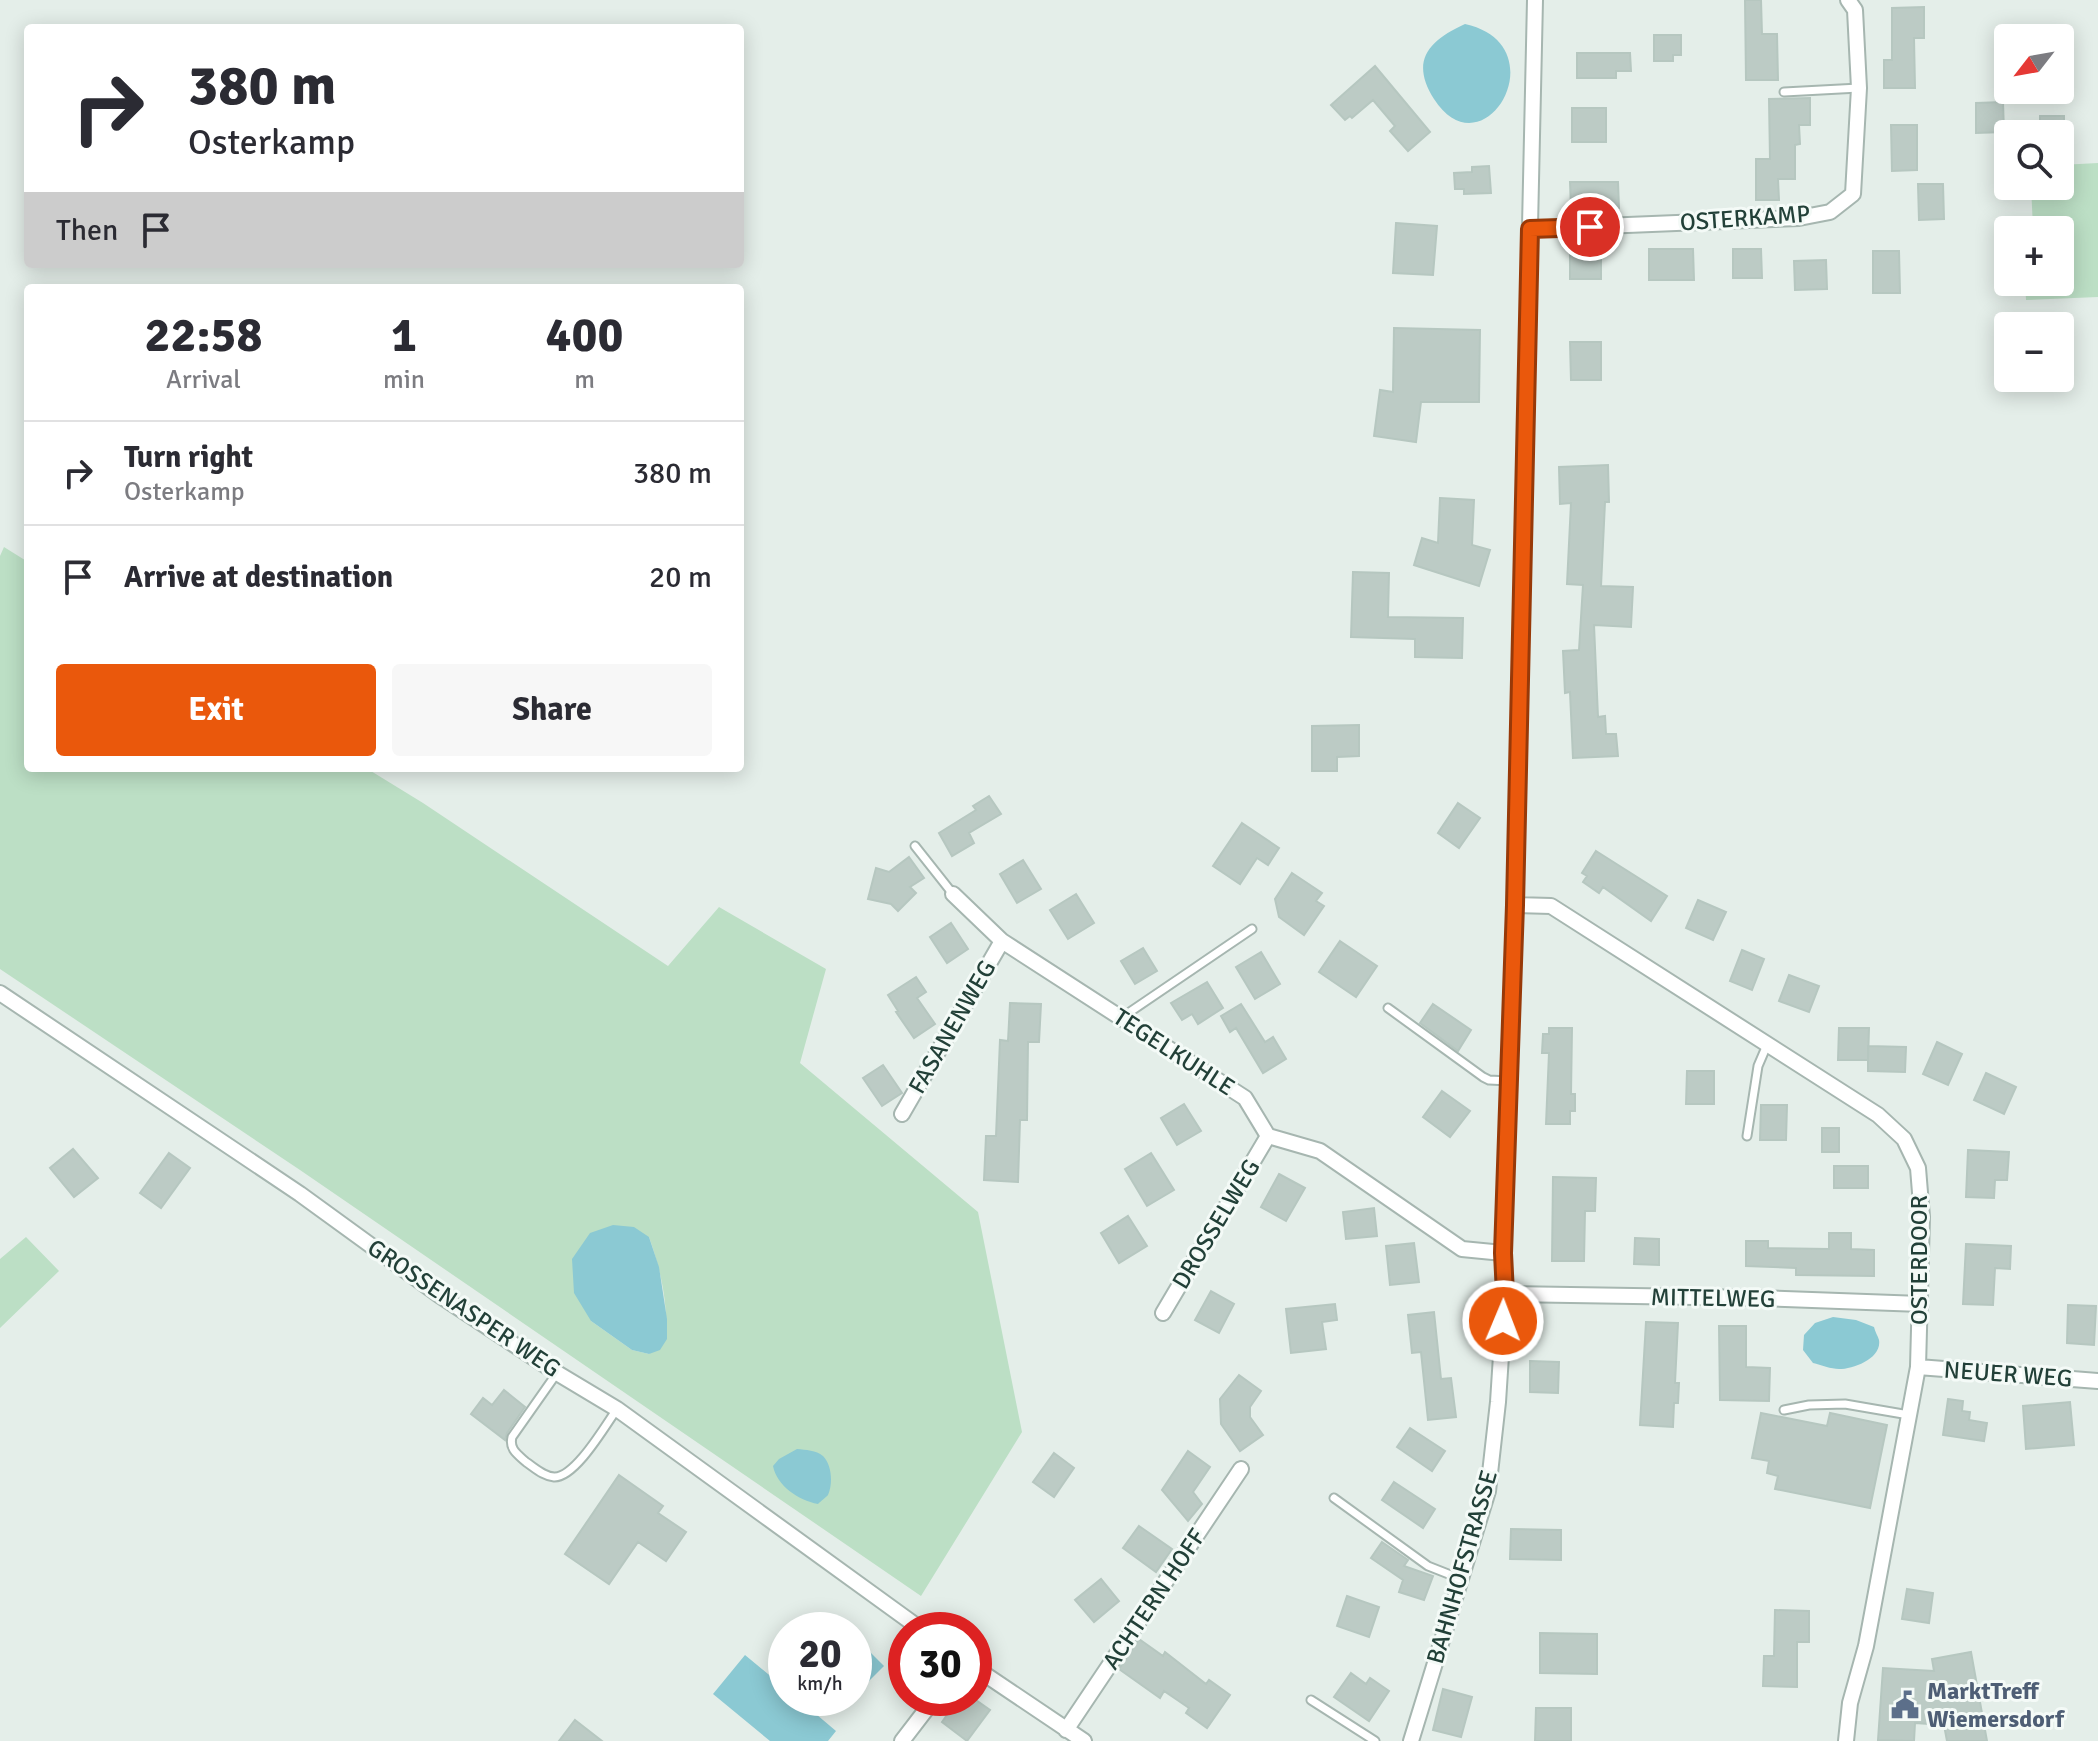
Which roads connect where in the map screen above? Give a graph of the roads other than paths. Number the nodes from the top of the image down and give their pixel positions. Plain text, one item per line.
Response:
1 (1535, 0) edge
2 (1848, 0) edge
3 (1859, 88) junction
4 (1784, 92) dead end
5 (1530, 229) junction
6 (915, 846) dead end
7 (953, 894) joint
8 (1515, 905) junction
9 (1252, 929) dead end
10 (1002, 941) junction
11 (0, 993) edge
12 (1388, 1008) dead end
13 (1121, 1018) junction
14 (1767, 1044) junction
15 (1509, 1081) junction
16 (902, 1114) dead end
17 (1268, 1136) junction
18 (1747, 1136) dead end
19 (1503, 1253) junction
20 (1505, 1294) junction
21 (1921, 1304) junction
22 (1163, 1313) dead end
23 (1918, 1367) junction
24 (557, 1373) junction
25 (2098, 1381) edge
26 (617, 1409) junction
27 (1784, 1410) dead end
28 (1909, 1415) junction
29 (1241, 1469) dead end
30 (1334, 1498) dead end
31 (1461, 1579) junction
32 (897, 1612) edge
33 (992, 1679) edge
34 (1311, 1700) dead end
35 (921, 1716) edge
36 (1066, 1730) junction
37 (902, 1741) edge
38 (1084, 1741) edge
39 (1375, 1741) edge
40 (1411, 1741) edge
41 (1846, 1741) edge

1 - 5 street, BAHNHOFSTRASSE
2 - 3 street, OSTERKAMP
3 - 4 lane
3 - 5 street, OSTERKAMP
5 - 8 street, BAHNHOFSTRASSE
6 - 7 lane
7 - 10 street, TEGELKUHLE
8 - 14 street, OSTERDOOR
8 - 15 street, BAHNHOFSTRASSE
9 - 13 lane
10 - 13 street, TEGELKUHLE
10 - 16 street, FASANENWEG
11 - 24 street, GROSSENASPER WEG
12 - 15 lane
13 - 17 street, TEGELKUHLE
14 - 18 lane
14 - 21 street, OSTERDOOR
15 - 19 street, BAHNHOFSTRASSE
17 - 19 street
17 - 22 street, DROSSELWEG
19 - 20 street, BAHNHOFSTRASSE
20 - 21 street, MITTELWEG
20 - 31 street, BAHNHOFSTRASSE
21 - 23 street, OSTERDOOR
23 - 25 street, NEUER WEG
23 - 28 street, OSTERDOOR
24 - 26 street, GROSSENASPER WEG
24 - 26 lane
26 - 32 street, GROSSENASPER WEG
27 - 28 lane
28 - 41 street, OSTERDOOR
29 - 36 street, ACHTERN HOFF
30 - 31 lane
31 - 40 street, BAHNHOFSTRASSE
33 - 36 street
34 - 39 lane
35 - 37 street
36 - 38 street

